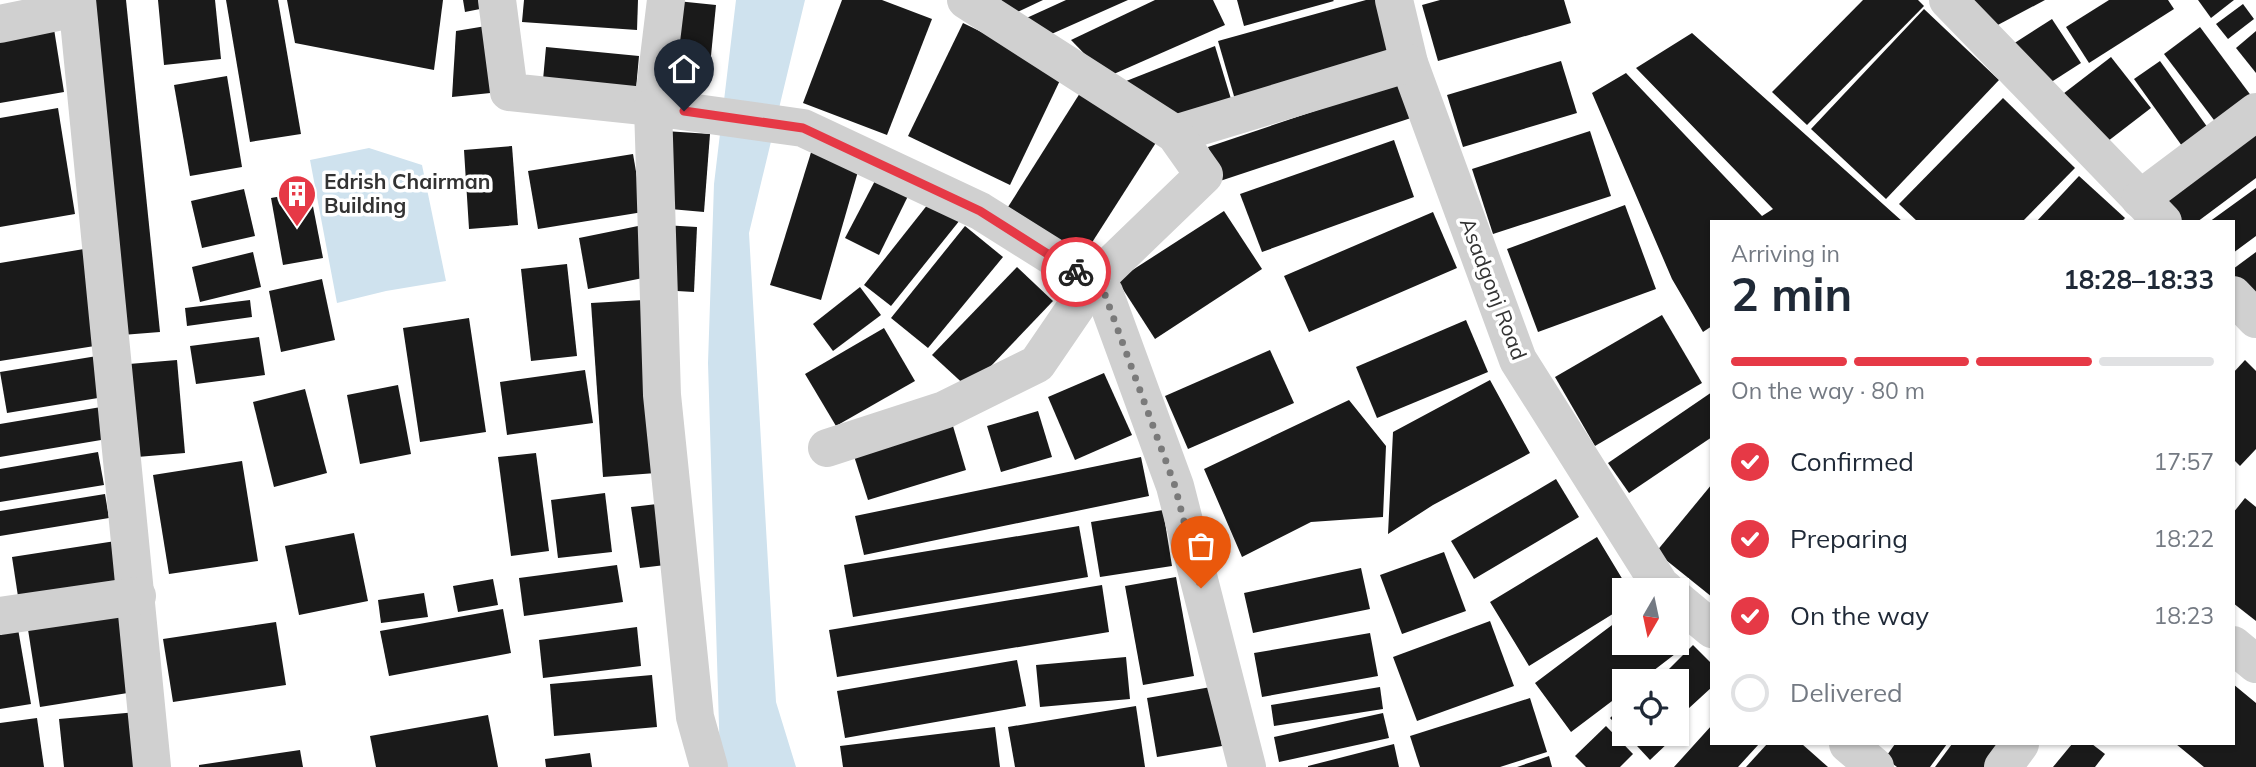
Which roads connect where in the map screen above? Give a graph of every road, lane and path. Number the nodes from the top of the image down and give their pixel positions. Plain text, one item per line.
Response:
1 (497, 0) edge
2 (666, 0) edge
3 (966, 0) edge
4 (1394, 0) edge
5 (1948, 0) edge
6 (77, 4) edge
7 (0, 24) edge
8 (1409, 63) junction
9 (668, 109) junction
10 (2256, 113) edge
11 (1175, 134) junction
12 (2152, 210) edge
13 (1093, 282) junction
14 (2235, 297) edge
15 (2256, 319) edge
16 (827, 448) dead end
17 (1656, 578) edge
18 (137, 596) junction
19 (1689, 610) edge
20 (0, 616) edge
21 (1710, 627) edge
22 (2235, 647) edge
23 (2256, 664) edge
24 (1849, 745) edge
25 (2019, 745) edge
26 (152, 767) edge
27 (709, 767) edge
28 (1247, 767) edge
29 (1875, 767) edge
30 (2003, 767) edge

1 - 9 street
2 - 9 street
3 - 11 street
4 - 8 street, Asadgonj Road
5 - 12 street
6 - 7 street
6 - 18 street
8 - 11 street
8 - 17 street, Asadgonj Road
9 - 13 street
9 - 27 street
10 - 12 street
11 - 13 street
13 - 16 street
13 - 28 street
14 - 15 street
18 - 20 street
18 - 26 street
19 - 21 street
22 - 23 street
24 - 29 street
25 - 30 street

